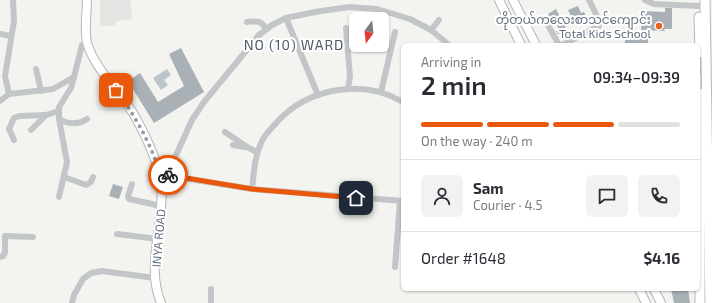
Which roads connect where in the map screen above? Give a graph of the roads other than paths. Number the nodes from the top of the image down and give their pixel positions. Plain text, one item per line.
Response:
1 (13, 0) edge
2 (87, 0) edge
3 (513, 0) edge
4 (589, 0) edge
5 (645, 0) edge
6 (502, 1) edge
7 (704, 2) edge
8 (286, 18) junction
9 (439, 20) dead end
10 (247, 22) dead end
11 (548, 25) dead end
12 (346, 28) dead end
13 (266, 29) junction
14 (431, 30) junction
15 (709, 30) edge
16 (395, 32) dead end
17 (0, 34) edge
18 (11, 36) junction
19 (87, 41) junction
20 (447, 43) edge
21 (520, 43) edge
22 (535, 43) edge
23 (560, 43) edge
24 (565, 43) edge
25 (36, 69) dead end
26 (704, 74) edge
27 (2, 75) edge
28 (74, 77) junction
29 (348, 88) junction
30 (41, 91) junction
31 (381, 92) junction
32 (9, 94) junction
33 (318, 95) junction
34 (0, 101) edge
35 (401, 101) edge
36 (59, 111) junction
37 (46, 115) junction
38 (59, 119) junction
39 (87, 119) dead end
40 (32, 130) dead end
41 (225, 132) dead end
42 (700, 132) edge
43 (14, 140) dead end
44 (233, 144) dead end
45 (247, 147) junction
46 (257, 152) junction
47 (163, 175) junction
48 (64, 177) junction
49 (93, 177) dead end
50 (132, 184) dead end
51 (252, 189) junction
52 (59, 197) dead end
53 (401, 201) edge
54 (161, 206) junction
55 (401, 210) edge
56 (117, 234) dead end
57 (3, 236) edge
58 (33, 236) dead end
59 (710, 236) edge
60 (158, 239) junction
61 (0, 257) edge
62 (395, 267) dead end
63 (155, 278) junction
64 (211, 289) dead end
65 (640, 291) edge
66 (655, 291) edge
67 (700, 291) edge
68 (710, 299) edge
69 (72, 303) edge
70 (161, 303) edge
71 (211, 303) edge
72 (646, 303) edge
73 (661, 303) edge
74 (700, 303) edge

1 - 18 street
2 - 19 main road, INYA ROAD
3 - 22 main road
4 - 24 street
5 - 7 street
6 - 21 main road
7 - 15 highway
7 - 26 highway
8 - 13 street
8 - 14 street
8 - 33 street
9 - 14 street
10 - 13 street
11 - 23 street
12 - 29 street
13 - 47 street
14 - 20 street
15 - 26 highway
16 - 31 street
17 - 18 street
18 - 27 street
19 - 28 street
19 - 47 main road, INYA ROAD
25 - 30 street
26 - 42 highway
26 - 59 highway
27 - 32 street
28 - 30 street
28 - 36 street
29 - 31 street
29 - 33 street
30 - 32 street
31 - 35 street
32 - 34 street
33 - 46 street
36 - 37 street
36 - 38 street
37 - 40 street
37 - 43 street
38 - 39 street
38 - 48 street
41 - 45 street
44 - 45 street
45 - 46 street
46 - 51 street
47 - 51 street
47 - 54 main road, INYA ROAD
48 - 49 street
48 - 52 street
50 - 54 street
51 - 53 street
54 - 60 main road, INYA ROAD
55 - 62 street
56 - 60 street
57 - 58 street
57 - 61 street
59 - 68 highway
60 - 63 main road, INYA ROAD
63 - 69 street
63 - 70 main road, INYA ROAD
64 - 71 street
65 - 72 main road
66 - 73 main road
67 - 74 highway

